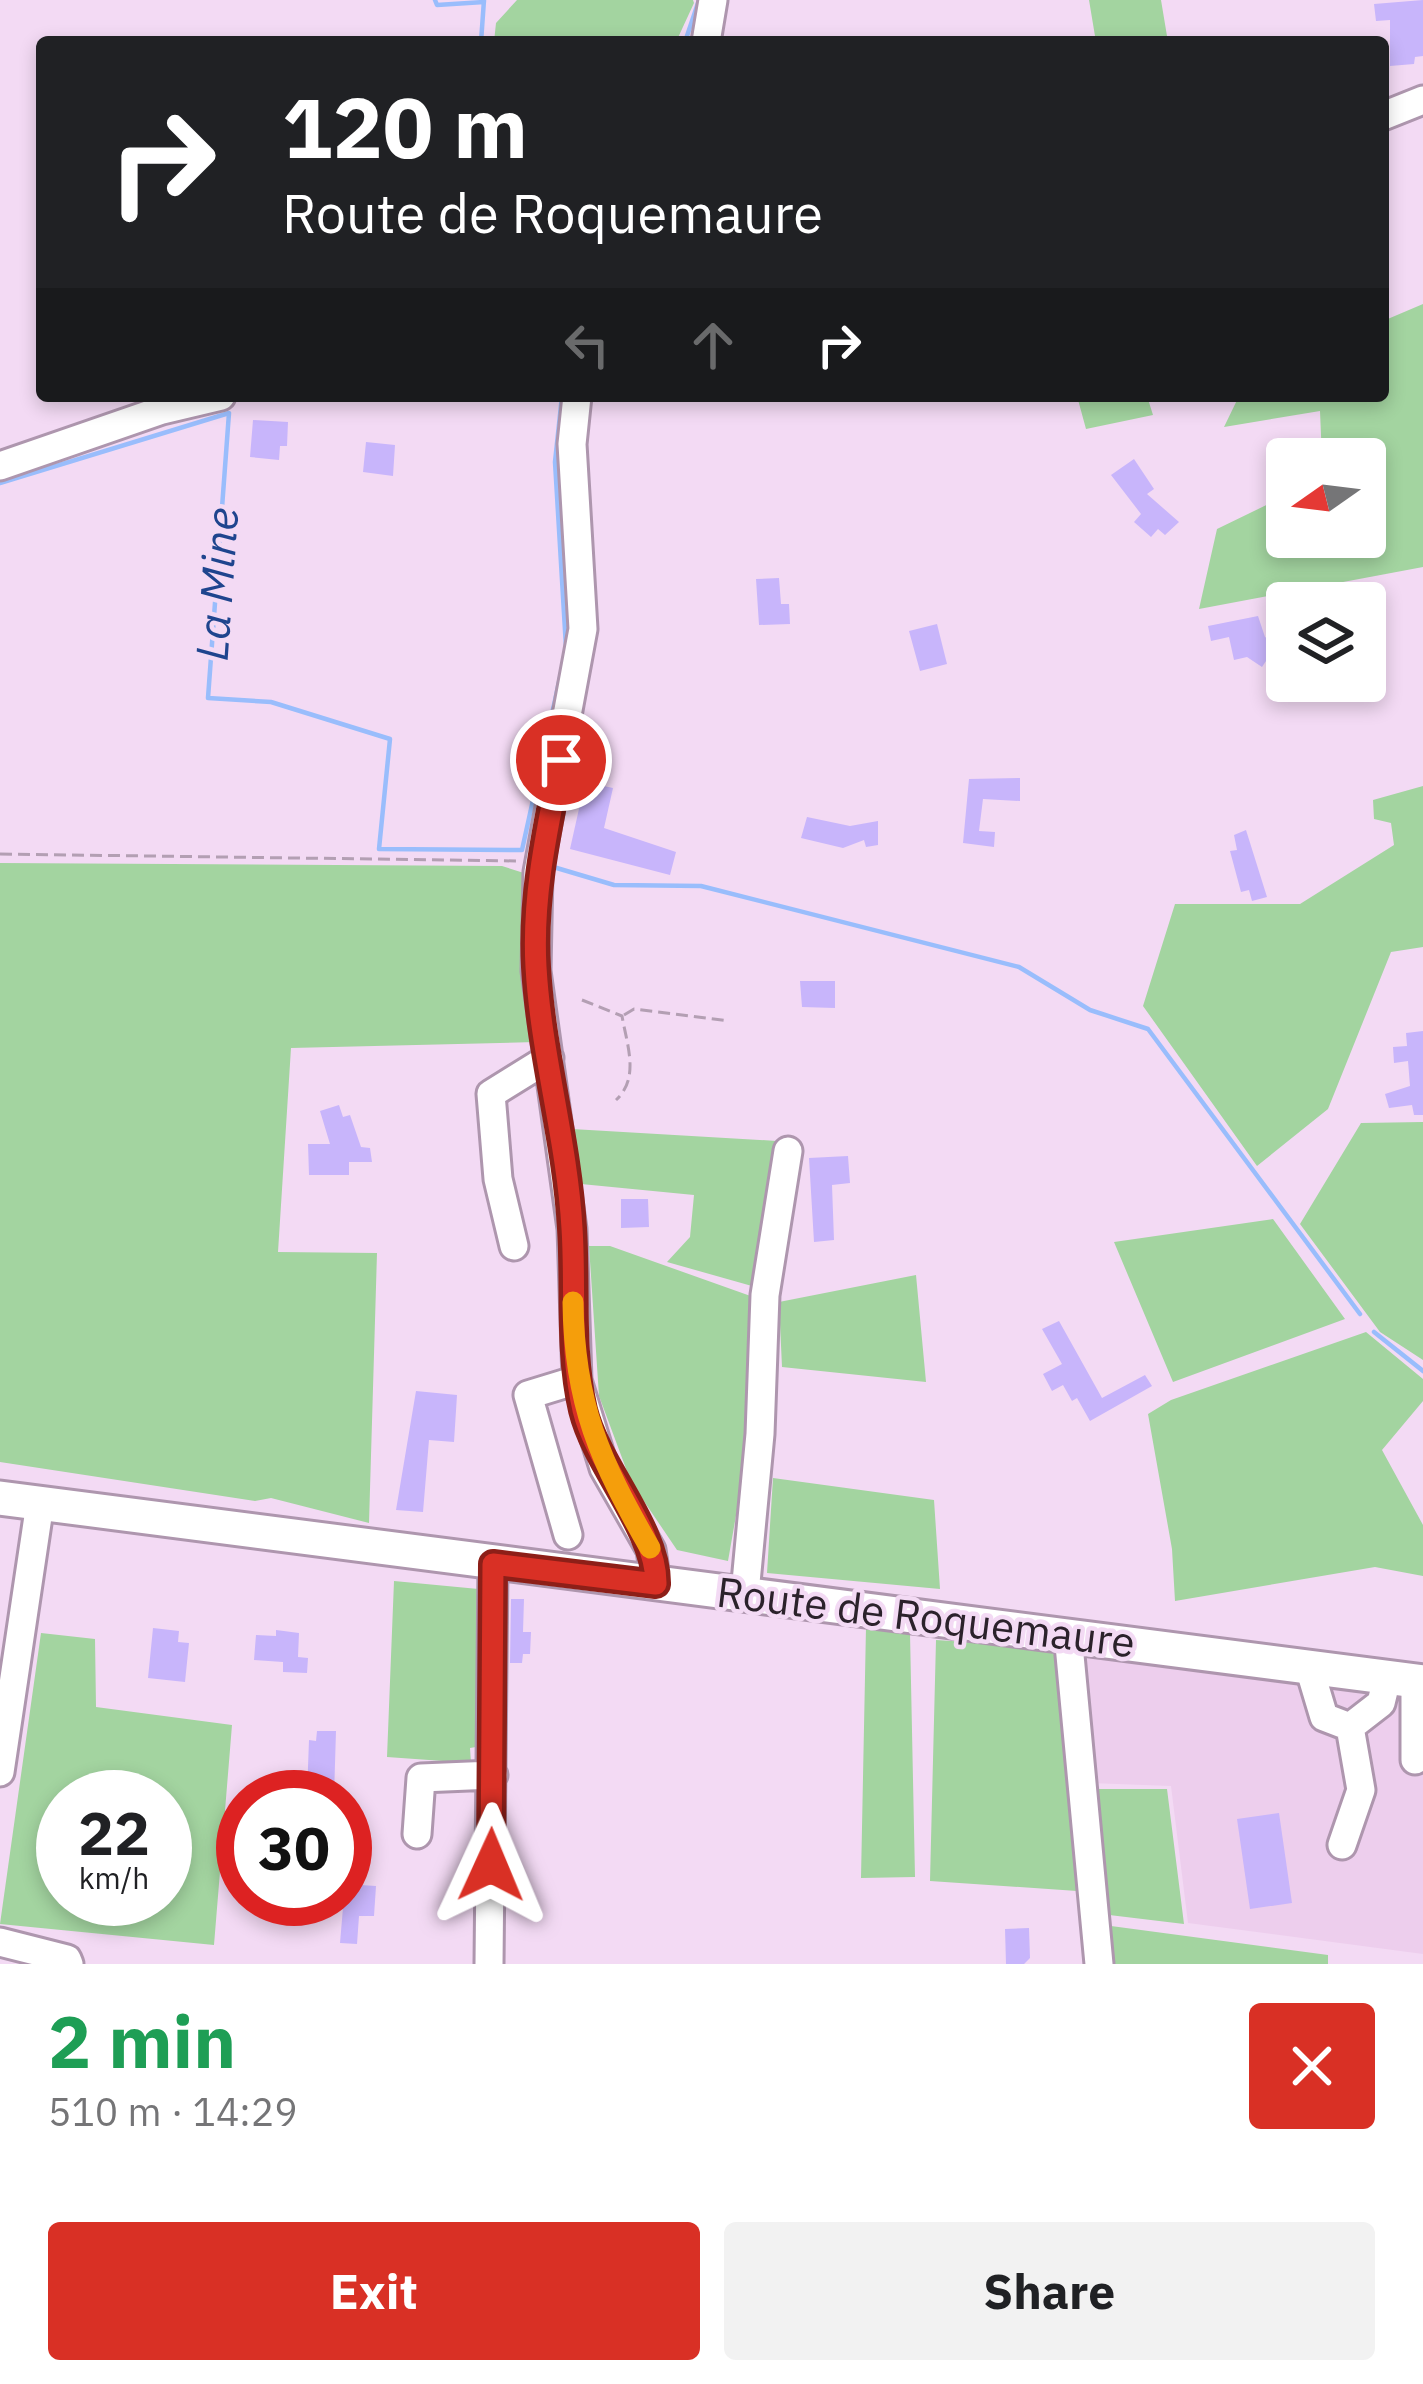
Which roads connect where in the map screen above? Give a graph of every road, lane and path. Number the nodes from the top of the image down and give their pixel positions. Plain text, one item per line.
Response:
1 (713, 0) edge
2 (707, 36) edge
3 (1423, 100) edge
4 (1389, 114) edge
5 (195, 402) edge
6 (576, 402) edge
7 (0, 466) edge
8 (0, 854) edge
9 (538, 872) junction
10 (581, 1000) dead end
11 (622, 1016) junction
12 (729, 1021) dead end
13 (549, 1058) junction
14 (616, 1100) dead end
15 (788, 1151) dead end
16 (514, 1246) dead end
17 (578, 1380) junction
18 (0, 1498) edge
19 (40, 1503) junction
20 (568, 1534) dead end
21 (493, 1564) junction
22 (656, 1584) junction
23 (745, 1593) junction
24 (1068, 1634) junction
25 (1309, 1667) junction
26 (1408, 1680) edge
27 (1350, 1727) junction
28 (1415, 1760) dead end
29 (0, 1772) edge
30 (493, 1775) junction
31 (417, 1834) dead end
32 (1342, 1845) dead end
33 (0, 1942) edge
34 (68, 1964) edge
35 (489, 1964) edge
36 (1099, 1964) edge

1 - 2 street
3 - 4 street
5 - 7 street
6 - 9 street
8 - 9 path
9 - 13 street
10 - 11 path
11 - 12 path
11 - 14 path
13 - 16 street
13 - 17 street
15 - 23 street
17 - 20 street
17 - 22 street
18 - 19 main road, Route de Roquemaure
19 - 21 main road, Route de Roquemaure
19 - 29 street
21 - 22 main road, Route de Roquemaure
21 - 30 street
22 - 23 main road, Route de Roquemaure
23 - 24 main road, Route de Roquemaure
24 - 25 main road, Route de Roquemaure
24 - 36 street
25 - 26 main road, Route de Roquemaure
25 - 27 street
26 - 27 street
26 - 28 street
27 - 32 street
30 - 31 street
30 - 35 street
33 - 34 street

